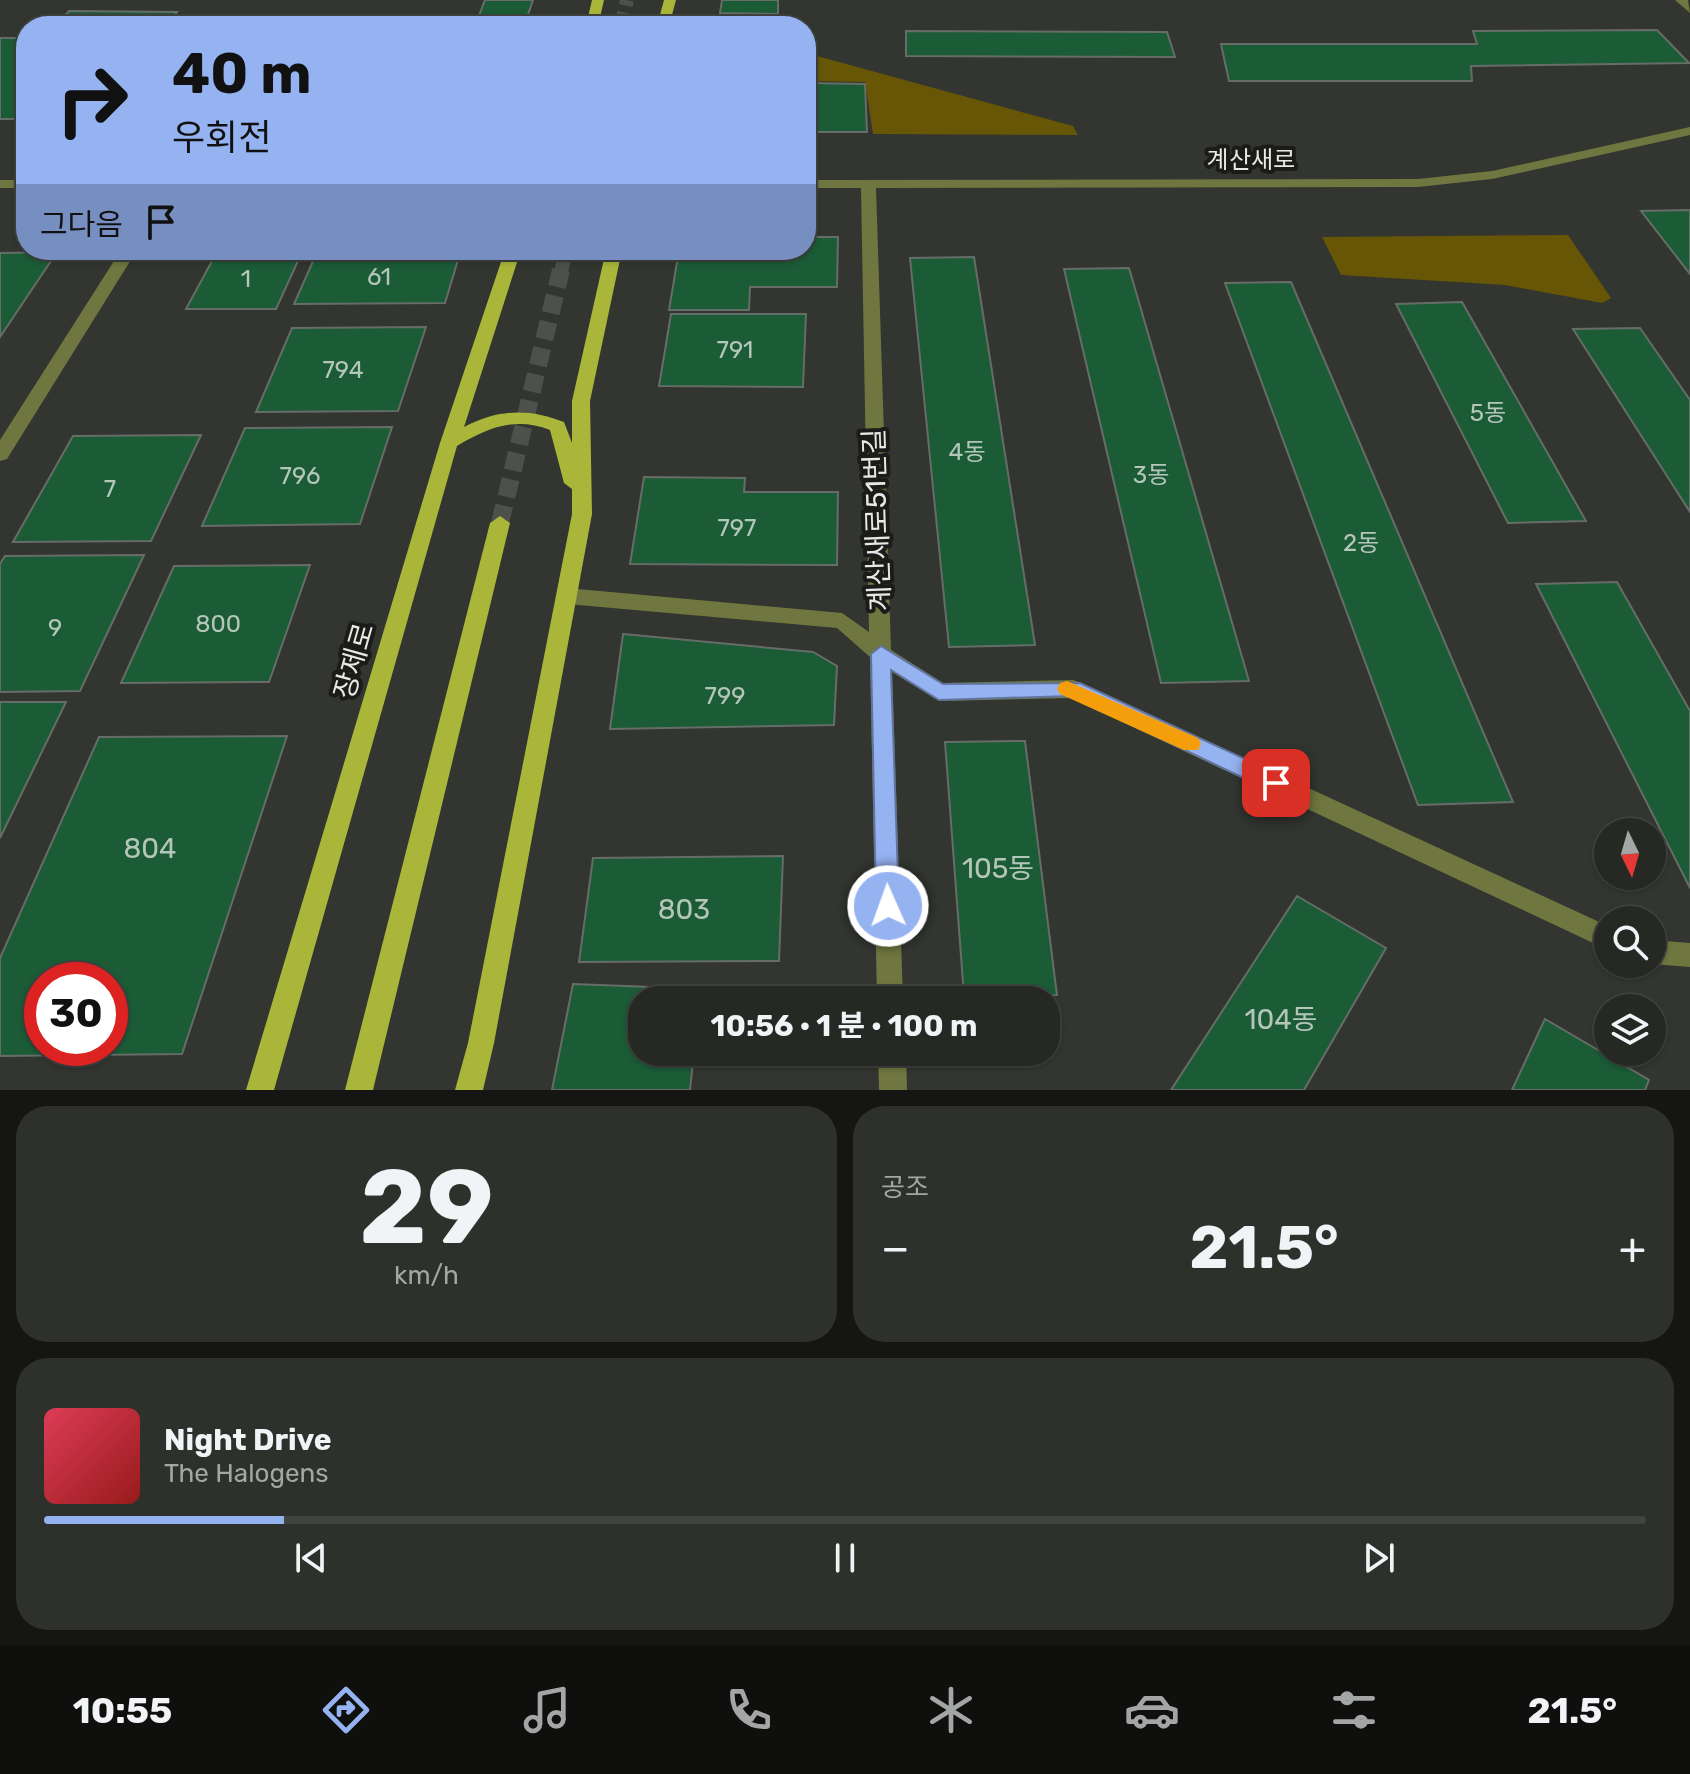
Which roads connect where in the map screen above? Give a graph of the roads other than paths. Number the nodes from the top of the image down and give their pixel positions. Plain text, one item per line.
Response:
1 (1681, 0) edge
2 (1690, 9) edge
3 (1690, 131) edge
4 (816, 184) edge
5 (868, 184) junction
6 (123, 260) edge
7 (510, 260) edge
8 (612, 260) edge
9 (449, 443) junction
10 (0, 455) edge
11 (582, 514) junction
12 (500, 523) tunnel mouth
13 (567, 596) junction
14 (881, 654) junction
15 (1594, 931) edge
16 (1666, 953) edge
17 (1690, 955) edge
18 (890, 986) edge
19 (892, 1066) edge
20 (260, 1090) edge
21 (359, 1090) edge
22 (469, 1090) edge
23 (893, 1090) edge

1 - 2 street
3 - 5 street, 계산새로
4 - 5 street, 계산새로
5 - 14 street, 계산새로51번길
6 - 10 street
7 - 9 main road, 장제로
8 - 11 main road
9 - 11 main road
9 - 20 main road, 장제로
11 - 13 main road
12 - 21 main road
13 - 14 street
13 - 22 main road
14 - 15 street
14 - 18 street, 계산새로51번길
16 - 17 street
19 - 23 street

